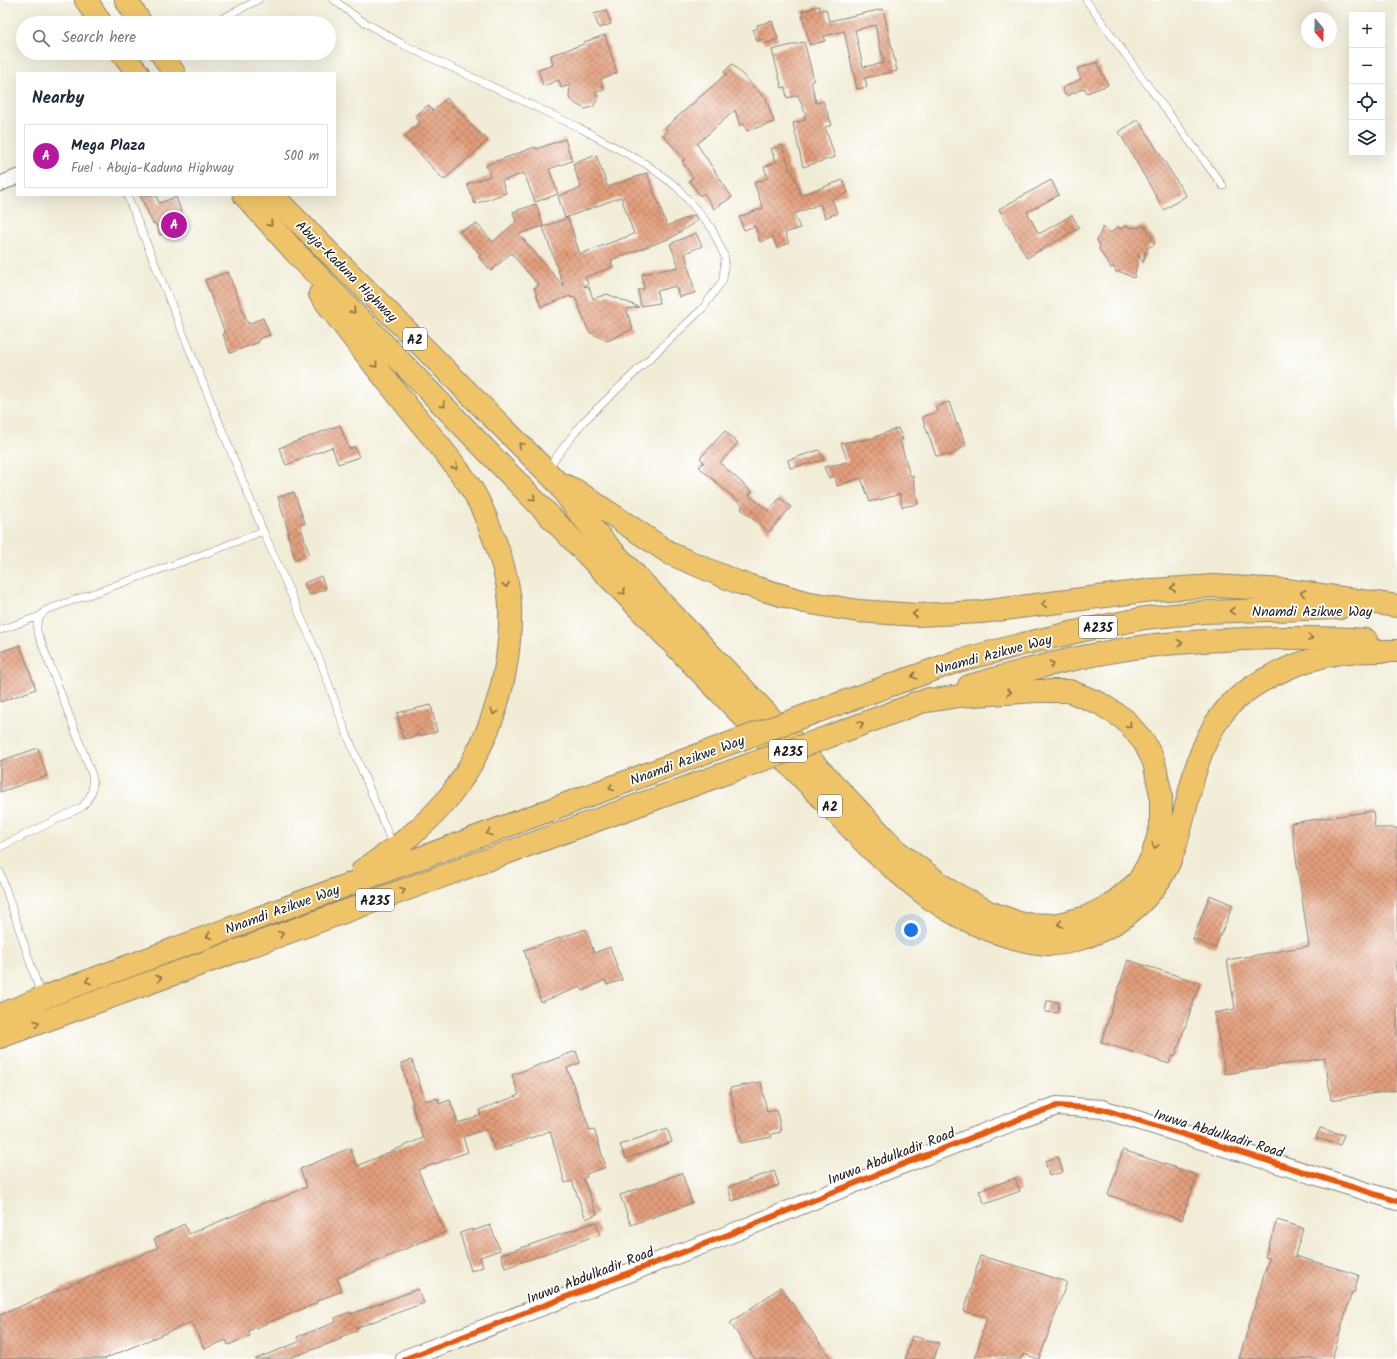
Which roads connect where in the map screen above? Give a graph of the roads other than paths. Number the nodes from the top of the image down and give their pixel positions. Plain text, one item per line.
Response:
1 (86, 0) edge
2 (126, 0) edge
3 (258, 0) edge
4 (334, 0) edge
5 (1086, 0) edge
6 (96, 16) edge
7 (136, 16) edge
8 (227, 16) edge
9 (128, 60) edge
10 (166, 60) edge
11 (137, 72) edge
12 (173, 72) edge
13 (16, 177) edge
14 (0, 184) edge
15 (1223, 186) dead end
16 (127, 196) edge
17 (245, 196) edge
18 (273, 196) edge
19 (296, 253) junction
20 (552, 477) junction
21 (263, 531) junction
22 (1397, 606) edge
23 (1397, 613) edge
24 (40, 616) junction
25 (0, 630) edge
26 (1397, 642) edge
27 (1397, 651) edge
28 (915, 703) junction
29 (0, 847) edge
30 (394, 850) junction
31 (0, 872) edge
32 (330, 892) junction
33 (42, 998) junction
34 (0, 1015) edge
35 (0, 1037) edge
36 (1397, 1201) edge
37 (405, 1359) edge

1 - 6 highway
2 - 7 highway
3 - 8 lane
4 - 20 lane
5 - 15 lane
9 - 11 highway
10 - 12 highway
13 - 14 street
16 - 21 lane
17 -> 19 highway, Abuja-Kaduna Highway / A2
20 -> 18 highway, Abuja-Kaduna Highway / A2
19 -> 27 highway, A2
19 -> 30 highway
22 -> 20 highway, A2
28 -> 20 highway
21 - 24 lane
21 - 30 lane
23 -> 32 highway, Nnamdi Azikwe Way / A235, bridge
24 - 25 lane
24 - 29 lane
28 -> 26 highway, Nnamdi Azikwe Way / A235
35 -> 28 highway, Nnamdi Azikwe Way / A235, bridge
30 - 32 highway
31 - 33 lane
32 -> 33 highway, Nnamdi Azikwe Way / A235
33 - 34 highway, Nnamdi Azikwe Way / A235
36 - 37 street, Inuwa Abdulkadir Road

